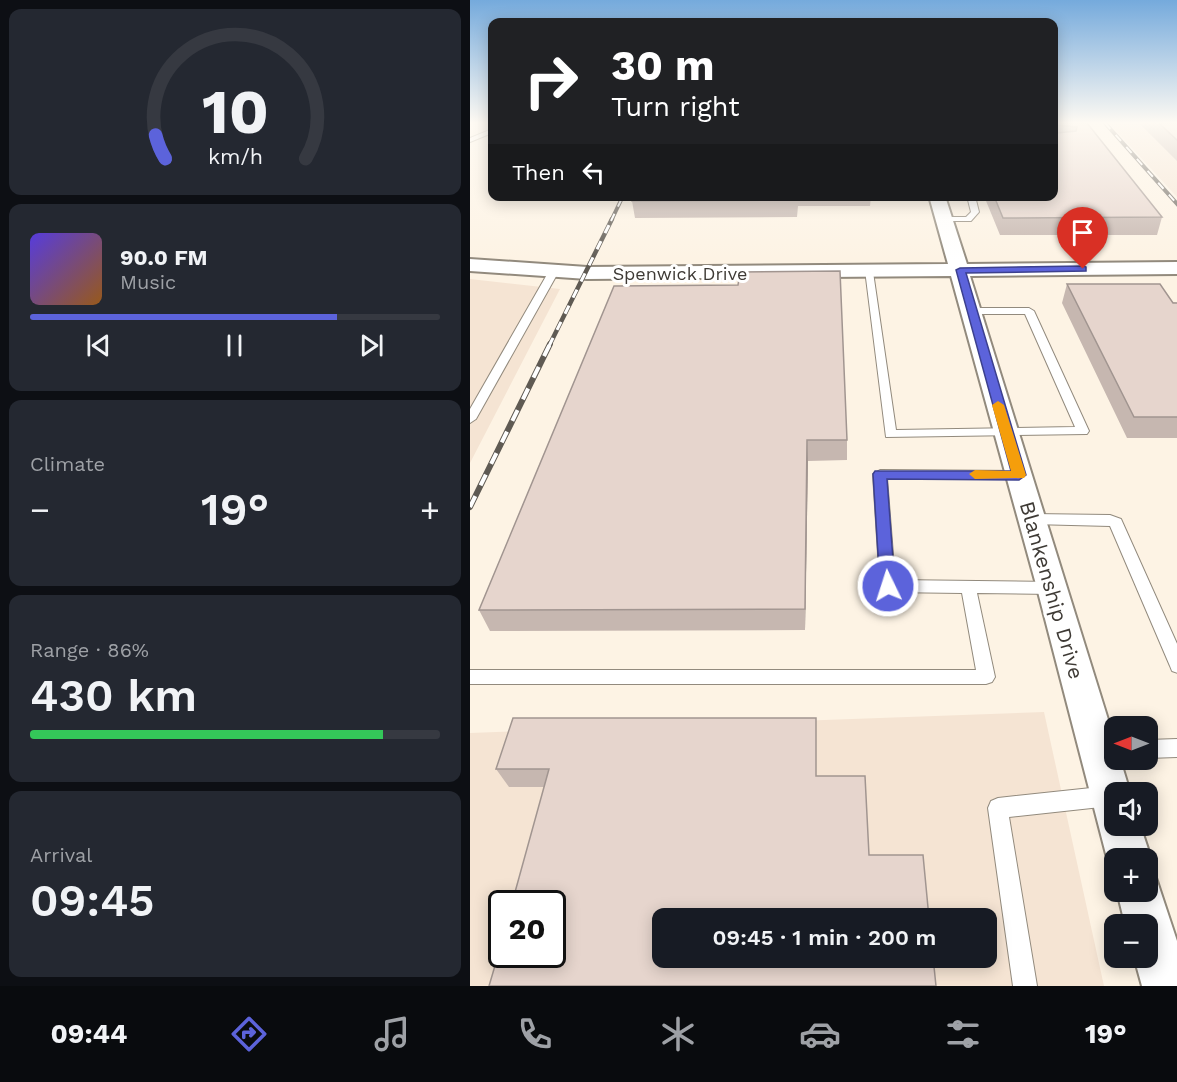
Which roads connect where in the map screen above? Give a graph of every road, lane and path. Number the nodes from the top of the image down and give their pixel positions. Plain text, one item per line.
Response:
1 (972, 201) edge
2 (940, 208) edge
3 (470, 265) edge
4 (1178, 268) edge
5 (960, 270) junction
6 (554, 271) junction
7 (868, 272) junction
8 (971, 311) junction
9 (470, 419) edge
10 (1007, 433) junction
11 (1019, 475) junction
12 (1032, 519) junction
13 (968, 586) junction
14 (1053, 588) junction
15 (1178, 666) edge
16 (472, 677) dead end
17 (1104, 744) edge
18 (1178, 748) edge
19 (1158, 749) edge
20 (1104, 811) edge
21 (1142, 902) edge
22 (1025, 986) edge
23 (1166, 986) edge

1 - 2 lane
2 - 5 street, Blankenship Drive
3 - 6 street, Spenwick Drive
4 - 5 street, Spenwick Drive
5 - 7 street, Spenwick Drive
5 - 8 street, Blankenship Drive
6 - 7 street, Spenwick Drive
6 - 9 lane
7 - 10 lane
8 - 10 street, Blankenship Drive
8 - 10 lane
10 - 11 street, Blankenship Drive
11 - 12 street, Blankenship Drive
11 - 13 lane
12 - 14 street, Blankenship Drive
12 - 15 lane
13 - 14 lane
13 - 16 lane
14 - 17 street, Blankenship Drive
18 - 19 lane
20 - 22 lane
21 - 23 street

